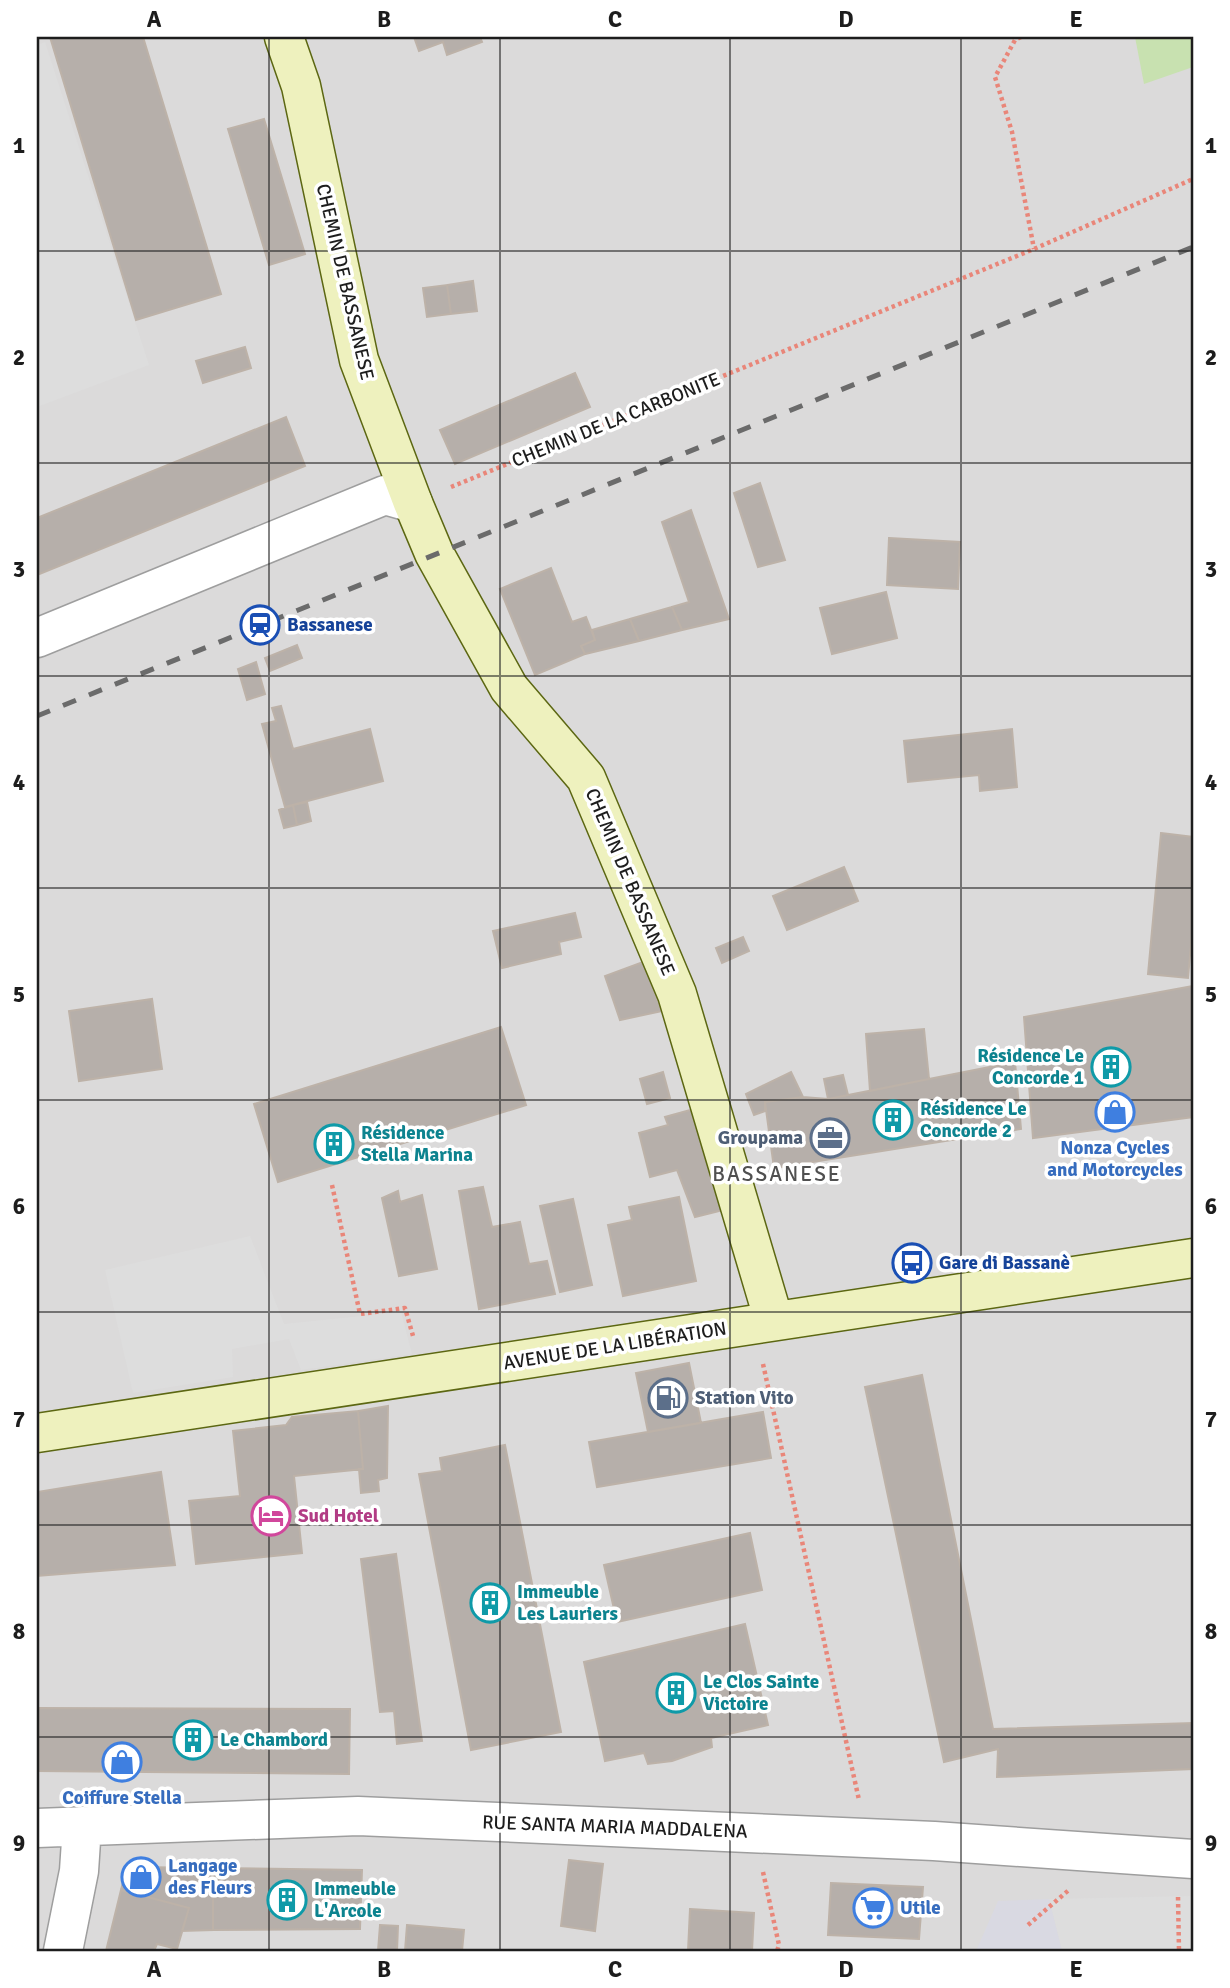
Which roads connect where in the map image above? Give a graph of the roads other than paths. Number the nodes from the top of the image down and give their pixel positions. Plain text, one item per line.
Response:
1 (284, 37) edge
2 (413, 503) junction
3 (37, 638) edge
4 (1193, 1258) edge
5 (760, 1323) junction
6 (37, 1433) edge
7 (82, 1826) junction
8 (37, 1828) edge
9 (1185, 1858) edge
10 (63, 1951) edge

1 - 2 street, CHEMIN DE BASSANESE
2 - 3 street
2 - 5 street, CHEMIN DE BASSANESE
4 - 5 street, AVENUE DE LA LIBÉRATION
5 - 6 street, AVENUE DE LA LIBÉRATION
7 - 8 street, RUE SANTA MARIA MADDALENA
7 - 9 street, RUE SANTA MARIA MADDALENA
7 - 10 street

